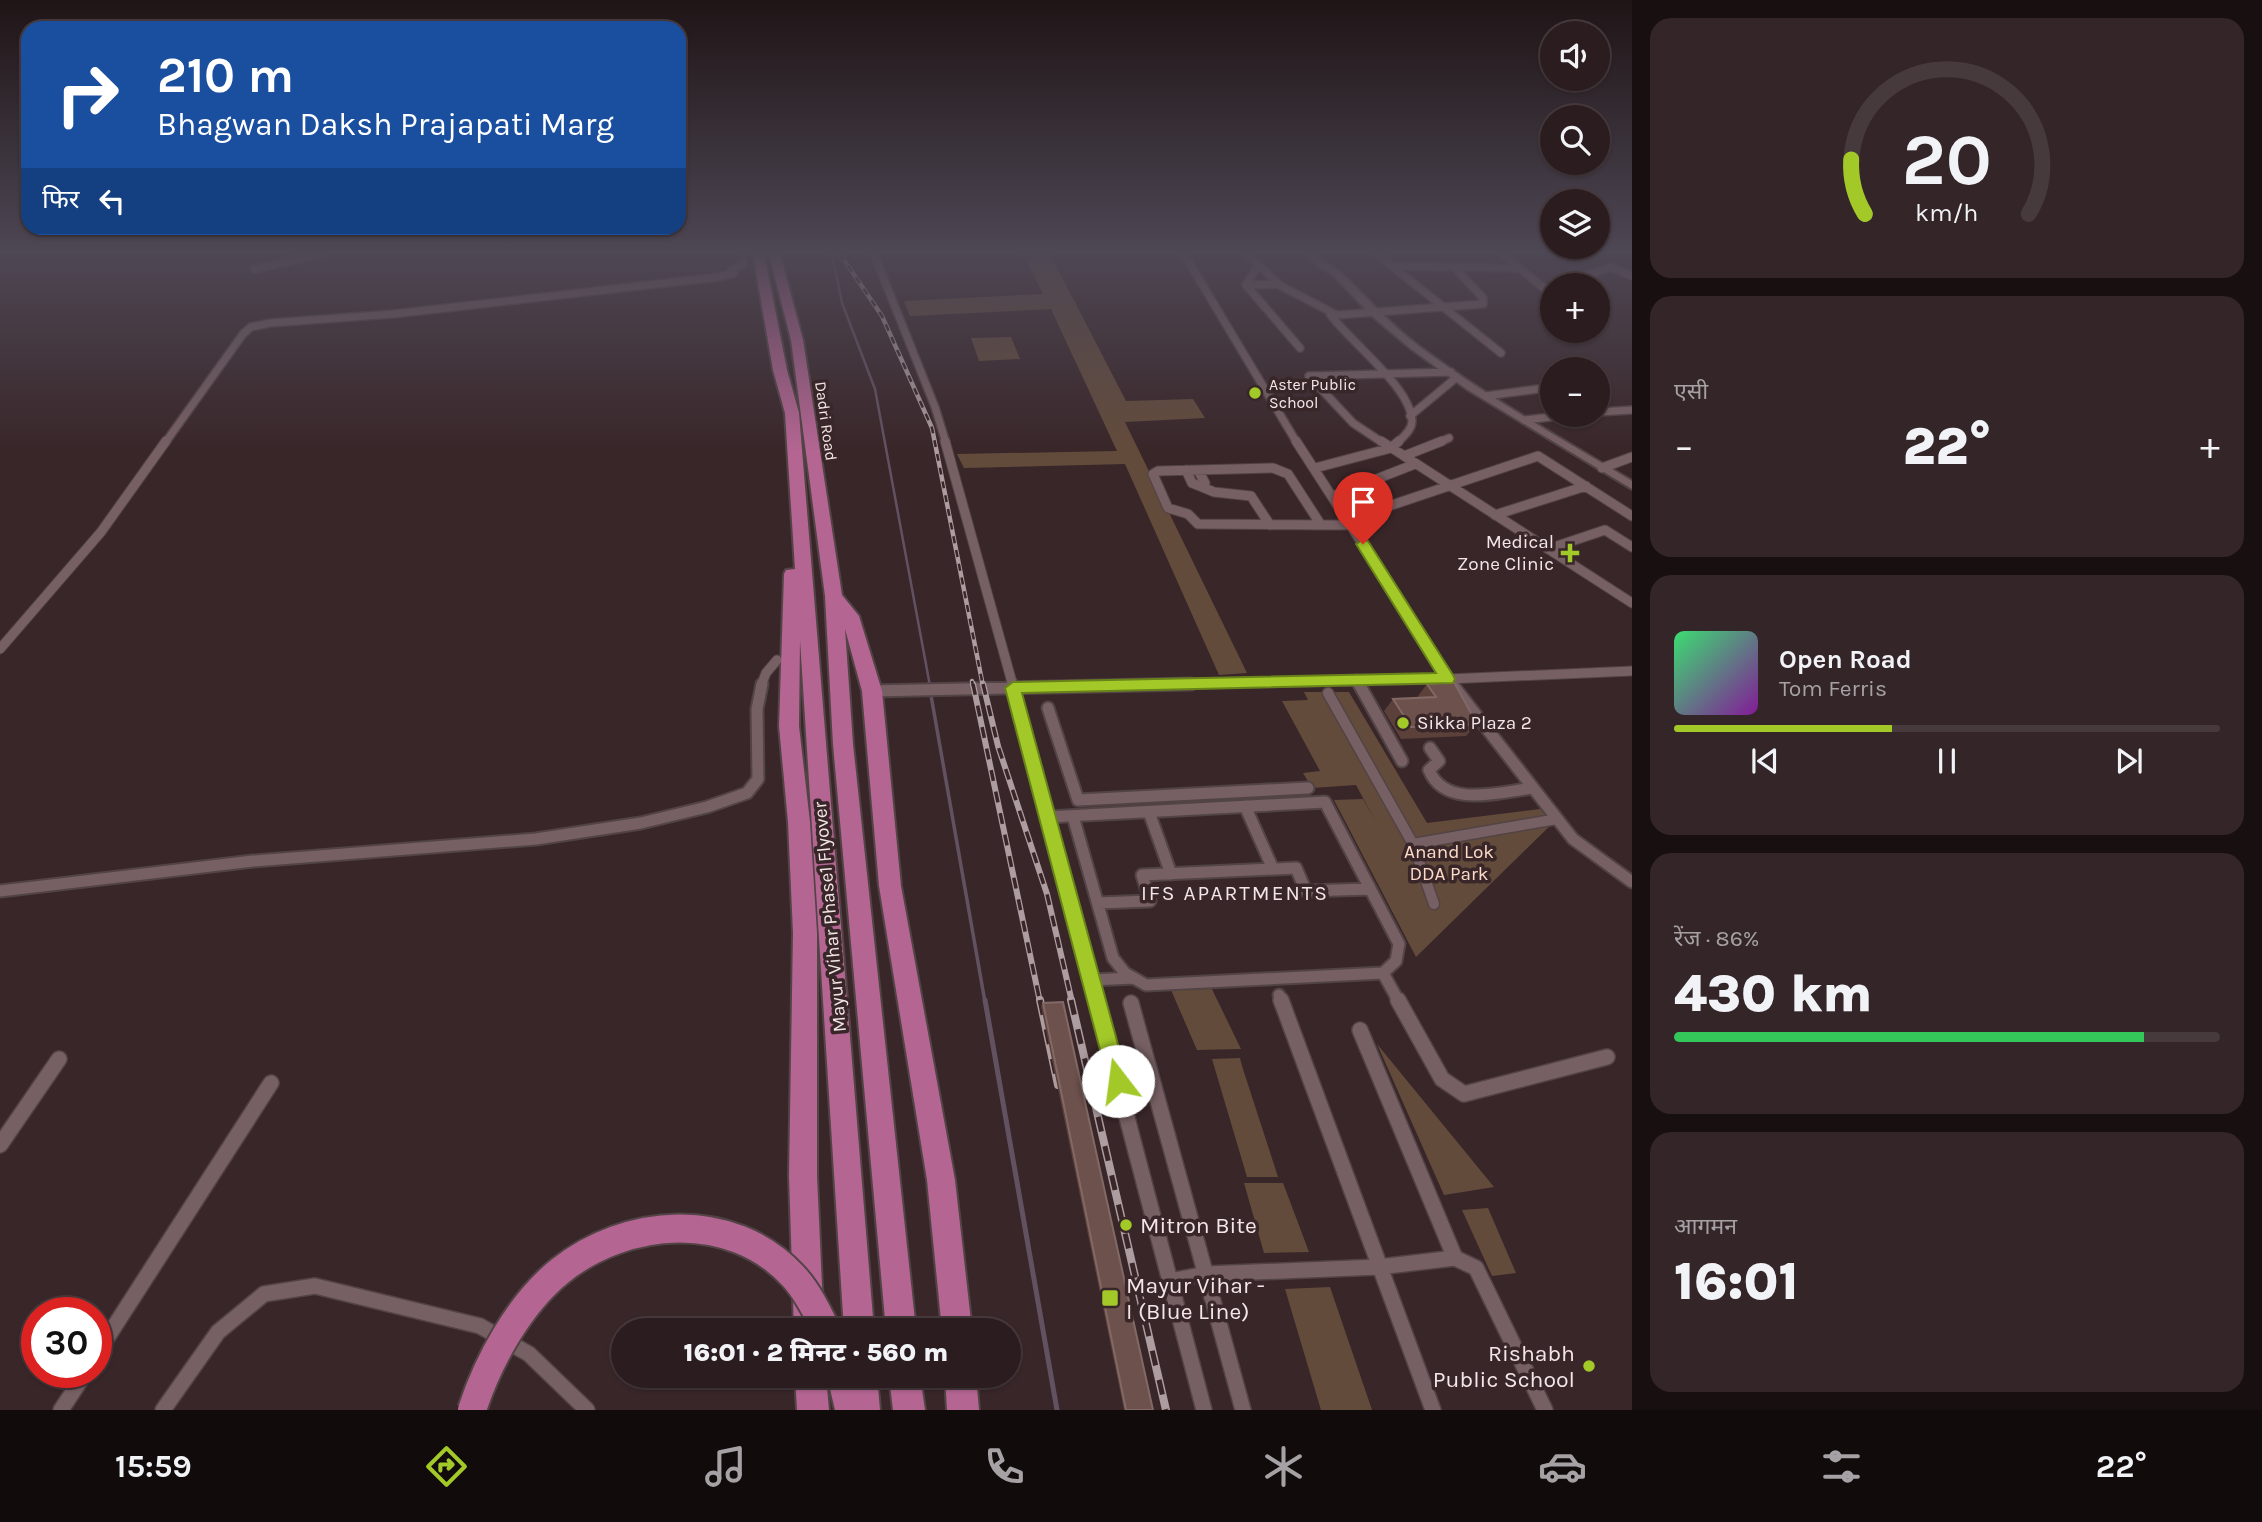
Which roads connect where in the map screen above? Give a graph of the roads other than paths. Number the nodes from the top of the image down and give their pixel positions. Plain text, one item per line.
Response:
1 (314, 320) edge
2 (770, 320) edge
3 (792, 320) edge
4 (900, 320) edge
5 (1224, 320) edge
6 (1276, 320) edge
7 (1334, 320) edge
8 (1382, 320) edge
9 (1460, 320) edge
10 (1300, 348) dead end
11 (1501, 353) dead end
12 (1388, 374) junction
13 (1454, 374) junction
14 (1540, 389) edge
15 (1485, 396) junction
16 (1632, 411) edge
17 (1610, 412) edge
18 (1410, 416) junction
19 (1540, 418) edge
20 (1524, 420) junction
21 (1449, 438) dead end
22 (1391, 448) junction
23 (1404, 456) junction
24 (1632, 457) edge
25 (1415, 464) junction
26 (1315, 468) junction
27 (1602, 468) junction
28 (1186, 470) junction
29 (1198, 470) junction
30 (1448, 484) junction
31 (1586, 486) junction
32 (1632, 486) edge
33 (1202, 487) junction
34 (1333, 496) junction
35 (799, 504) junction
36 (1387, 507) dead end
37 (1495, 515) junction
38 (1632, 516) edge
39 (1349, 521) junction
40 (1270, 525) junction
41 (1322, 526) junction
42 (1632, 547) edge
43 (1548, 549) junction
44 (834, 596) junction
45 (1631, 601) edge
46 (0, 649) edge
47 (777, 660) dead end
48 (1632, 671) edge
49 (1356, 679) junction
50 (1448, 679) junction
51 (1013, 688) junction
52 (873, 691) junction
53 (1328, 693) dead end
54 (1048, 708) dead end
55 (1430, 748) dead end
56 (1402, 761) dead end
57 (1308, 788) dead end
58 (1533, 788) junction
59 (1245, 806) junction
60 (1149, 812) junction
61 (1073, 816) junction
62 (1048, 817) junction
63 (1557, 819) junction
64 (1413, 844) junction
65 (1273, 869) junction
66 (1171, 874) junction
67 (1632, 882) edge
68 (1370, 889) junction
69 (0, 891) edge
70 (1098, 903) junction
71 (1434, 904) dead end
72 (1383, 972) junction
73 (1133, 978) junction
74 (1091, 981) junction
75 (1279, 995) dead end
76 (1131, 1003) dead end
77 (1360, 1030) dead end
78 (1607, 1057) dead end
79 (59, 1059) dead end
80 (271, 1083) dead end
81 (0, 1145) edge
82 (1455, 1258) junction
83 (1379, 1267) junction
84 (1206, 1274) junction
85 (1170, 1281) junction
86 (809, 1318) edge
87 (820, 1318) edge
88 (858, 1318) edge
89 (900, 1318) edge
90 (956, 1318) edge
91 (112, 1330) edge
92 (75, 1388) edge
93 (812, 1388) edge
94 (846, 1388) edge
95 (863, 1388) edge
96 (906, 1388) edge
97 (962, 1388) edge
98 (61, 1410) edge
99 (163, 1410) edge
100 (472, 1410) edge
101 (587, 1410) edge
102 (813, 1410) edge
103 (851, 1410) edge
104 (864, 1410) edge
105 (909, 1410) edge
106 (963, 1410) edge
107 (1204, 1410) edge
108 (1244, 1410) edge
109 (1433, 1410) edge
110 (1545, 1410) edge

1 - 46 street
2 - 35 highway, Dadri Road
3 - 44 highway, Dadri Road
4 - 51 street
5 - 26 street
6 - 10 street
7 - 12 street
8 - 13 street
9 - 11 street
12 - 13 street
12 - 18 street
12 - 22 street
13 - 15 street
13 - 18 street
14 - 15 street
15 - 20 street
16 - 17 street
18 - 22 street
19 - 20 street
20 - 27 street
21 - 23 street
22 - 23 street
22 - 26 street
23 - 25 street
24 - 27 street
25 - 30 street
25 - 34 street
26 - 34 street
27 - 32 street
28 - 29 street
28 - 33 street
28 - 40 street
29 - 33 street
29 - 41 street
30 - 31 street
30 - 36 street
30 - 37 street
31 - 37 street
31 - 38 street
33 - 40 street
34 - 39 street
35 - 86 highway
35 - 88 highway, Mayur Vihar Phase1 Flyover
37 - 43 street
39 - 41 street
39 - 50 street
40 - 41 street
42 - 43 street
43 - 45 street
44 - 52 highway
44 - 89 highway, Mayur Vihar Phase1 Flyover
47 - 69 street
48 - 50 street
49 - 50 street
49 - 51 street
49 - 56 street
50 - 58 street
51 - 52 street
51 - 62 street
52 - 90 highway
53 - 64 street
54 - 57 street
55 - 58 street
58 - 63 street
59 - 60 street
59 - 65 street
59 - 68 street
60 - 61 street
60 - 66 street
61 - 62 street
61 - 70 street
62 - 74 street
63 - 64 street
63 - 67 street
64 - 71 street
65 - 66 street
65 - 68 street
66 - 70 street
68 - 72 street
70 - 73 street
72 - 73 street
72 - 78 street
73 - 74 street
74 - 85 street
75 - 83 street
76 - 84 street
77 - 82 street
79 - 81 street
80 - 91 street
82 - 83 street
82 - 110 street
83 - 84 street
83 - 109 street
84 - 85 street
84 - 108 street
85 - 107 street
87 - 100 highway, bridge
92 - 98 street
93 - 102 highway
94 - 103 highway
95 - 104 highway
96 - 105 highway
97 - 106 highway
99 - 101 street

